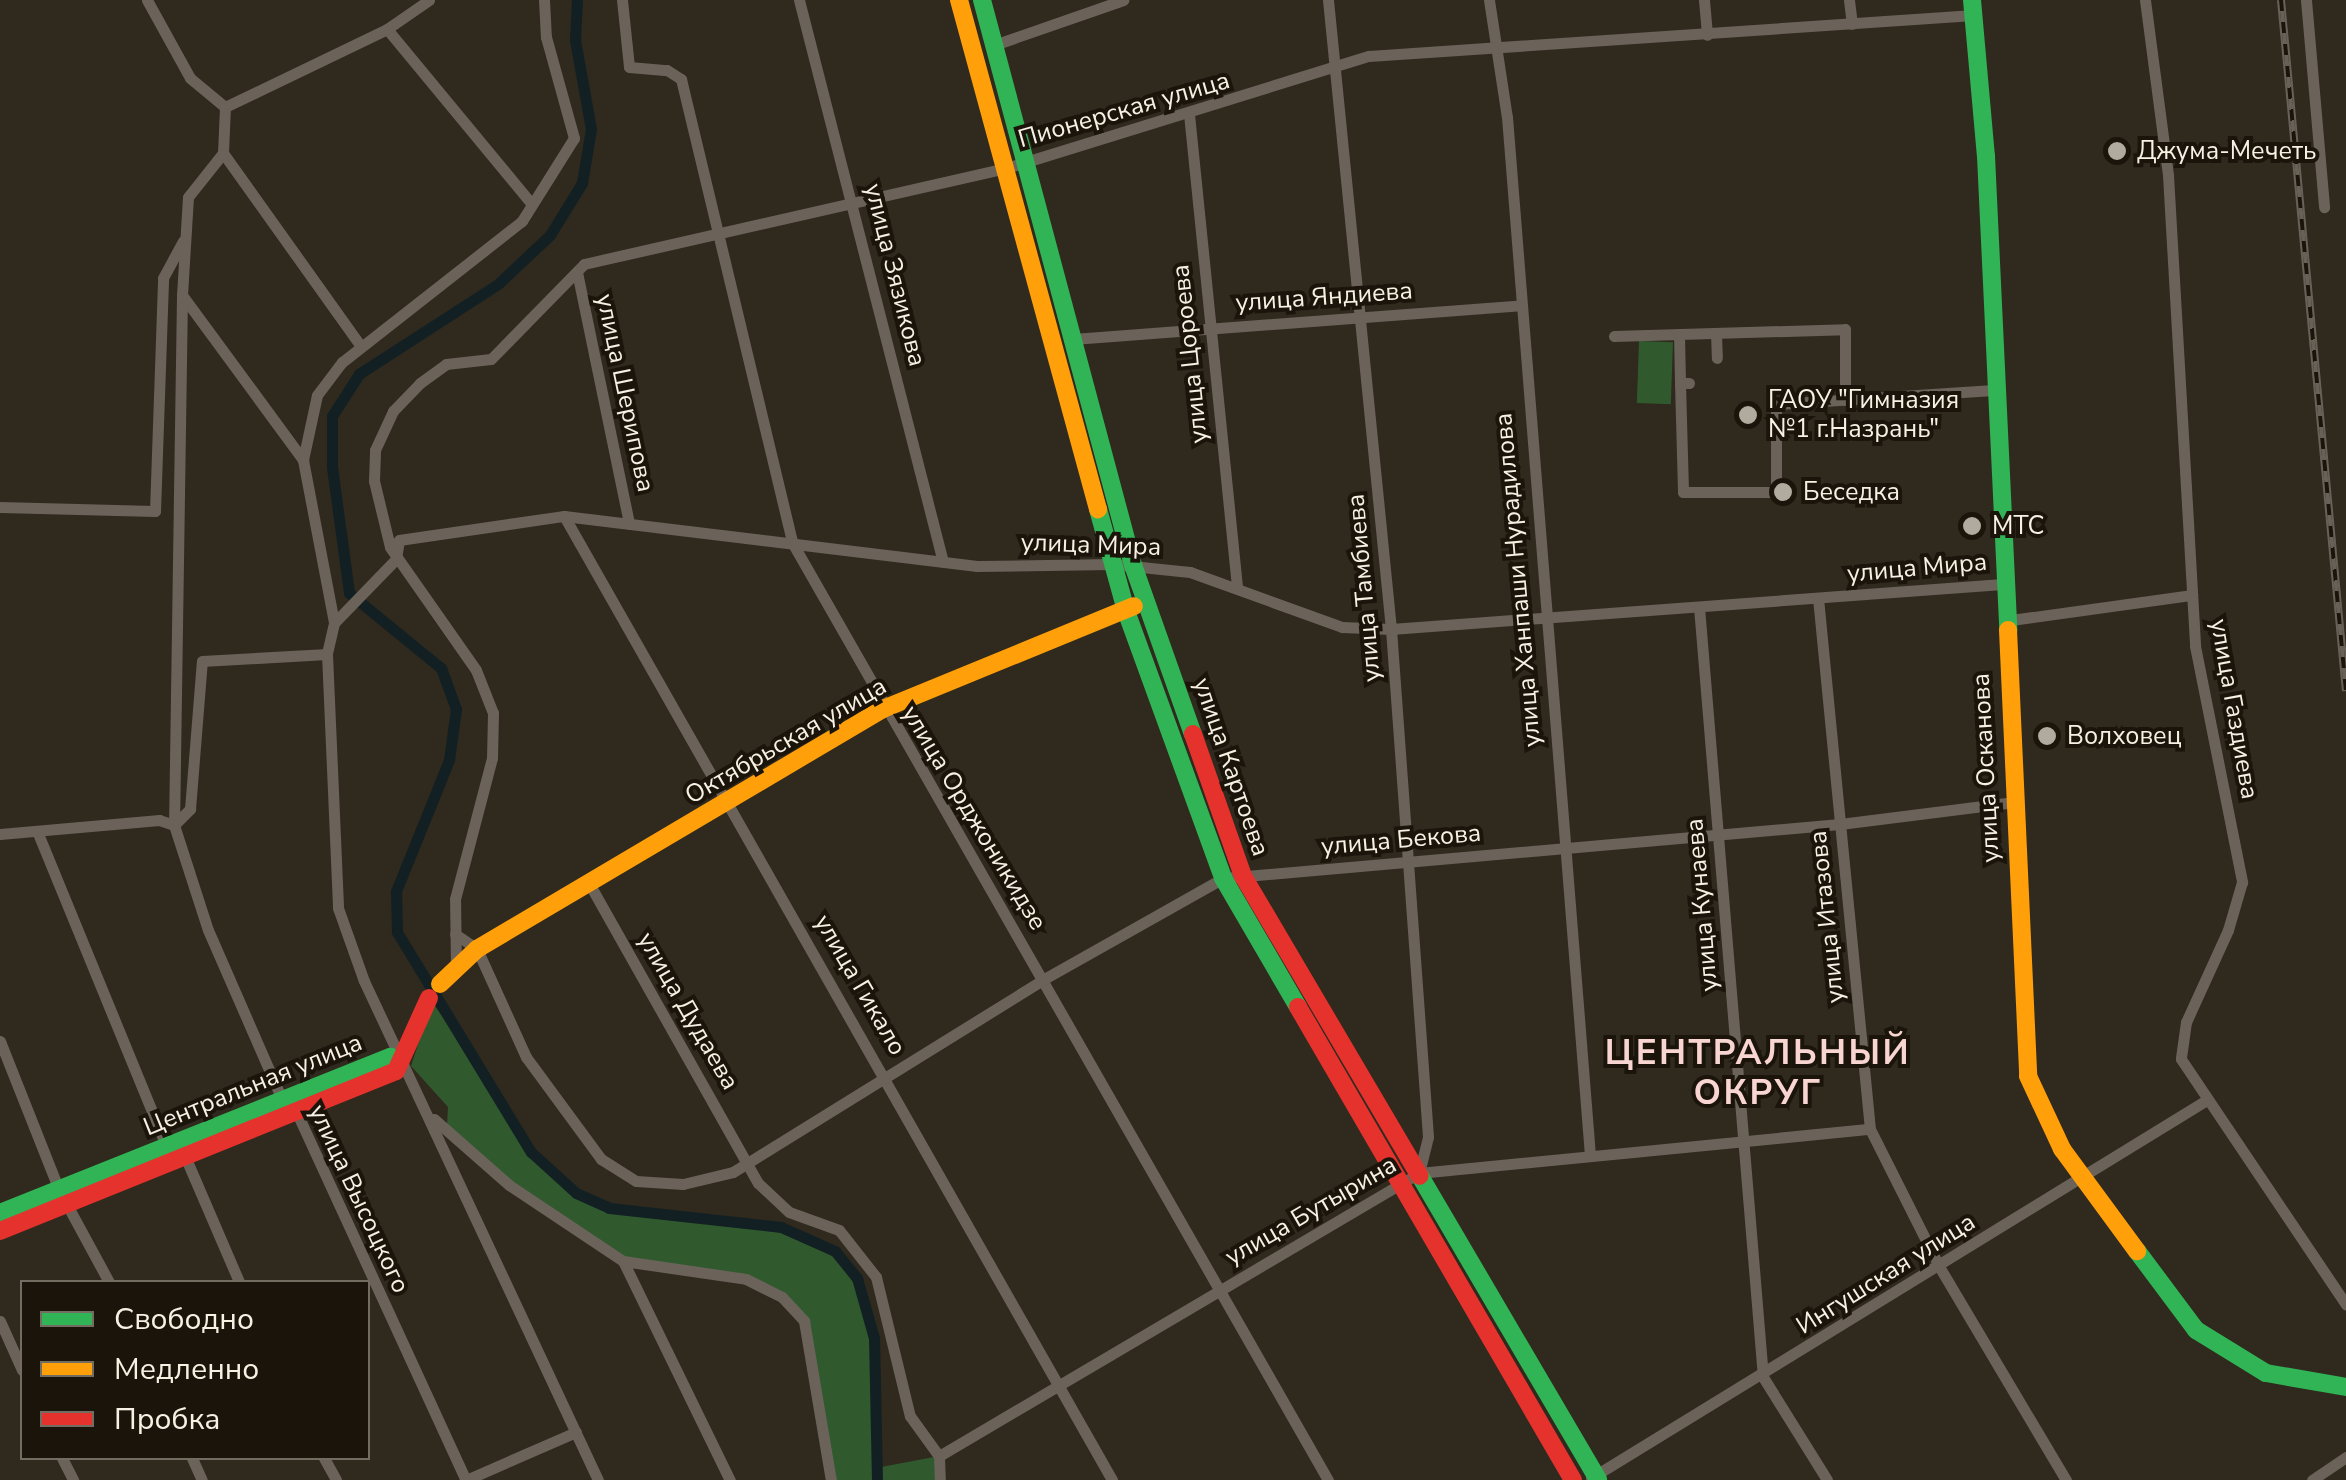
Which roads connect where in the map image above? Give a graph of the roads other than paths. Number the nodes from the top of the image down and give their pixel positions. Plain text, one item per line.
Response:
1 (146, 0) edge
2 (429, 0) edge
3 (544, 0) edge
4 (622, 0) edge
5 (798, 0) edge
6 (959, 0) edge
7 (982, 0) edge
8 (1123, 0) edge
9 (1328, 0) edge
10 (1489, 0) edge
11 (1704, 0) edge
12 (1850, 0) edge
13 (2145, 0) edge
14 (2306, 0) edge
15 (1973, 8) edge
16 (1852, 24) junction
17 (387, 28) junction
18 (1708, 35) junction
19 (994, 45) junction
20 (1496, 51) junction
21 (1339, 65) junction
22 (225, 107) junction
23 (1189, 114) junction
24 (223, 153) junction
25 (1025, 162) junction
26 (1004, 169) junction
27 (854, 202) junction
28 (532, 204) junction
29 (2324, 208) dead end
30 (719, 233) junction
31 (186, 237) junction
32 (577, 272) junction
33 (182, 295) junction
34 (1518, 306) junction
35 (1362, 318) junction
36 (1209, 327) junction
37 (1716, 333) junction
38 (1680, 334) junction
39 (1614, 336) dead end
40 (1073, 339) junction
41 (360, 345) junction
42 (1717, 358) dead end
43 (1994, 390) junction
44 (1845, 400) junction
45 (303, 460) junction
46 (0, 507) edge
47 (564, 516) junction
48 (629, 524) junction
49 (793, 544) junction
50 (396, 560) junction
51 (943, 562) junction
52 (1112, 564) junction
53 (1133, 565) junction
54 (2002, 584) junction
55 (1237, 590) junction
56 (2192, 595) junction
57 (1818, 598) junction
58 (1145, 600) junction
59 (1699, 607) junction
60 (1126, 610) junction
61 (1543, 618) junction
62 (2004, 621) junction
63 (334, 623) junction
64 (1391, 629) junction
65 (327, 654) junction
66 (884, 709) junction
67 (728, 802) junction
68 (2014, 802) junction
69 (1840, 824) junction
70 (174, 825) junction
71 (38, 830) junction
72 (0, 834) edge
73 (1720, 834) junction
74 (1565, 849) junction
75 (1408, 863) junction
76 (1243, 876) junction
77 (1223, 878) junction
78 (590, 885) junction
79 (455, 934) junction
80 (477, 949) junction
81 (456, 967) junction
82 (1044, 978) junction
83 (0, 1042) edge
84 (399, 1062) junction
85 (885, 1074) junction
86 (2205, 1101) junction
87 (289, 1105) junction
88 (430, 1115) junction
89 (1870, 1129) junction
90 (1744, 1142) junction
91 (177, 1148) junction
92 (1590, 1156) junction
93 (747, 1159) junction
94 (1419, 1173) junction
95 (2082, 1178) junction
96 (1400, 1187) junction
97 (65, 1196) junction
98 (0, 1213) edge
99 (0, 1231) edge
100 (623, 1262) junction
101 (1940, 1268) junction
102 (108, 1280) edge
103 (237, 1280) edge
104 (1220, 1290) junction
105 (2346, 1305) edge
106 (0, 1321) edge
107 (20, 1366) edge
108 (1763, 1377) junction
109 (1060, 1389) junction
110 (2342, 1389) edge
111 (576, 1432) junction
112 (938, 1456) junction
113 (2346, 1457) edge
114 (503, 1466) junction
115 (1594, 1479) edge
116 (466, 1480) edge
117 (508, 1480) edge
118 (598, 1480) edge
119 (730, 1480) edge
120 (831, 1480) edge
121 (940, 1480) edge
122 (1112, 1480) edge
123 (1328, 1480) edge
124 (1573, 1480) edge
125 (1827, 1480) edge
126 (2066, 1480) edge
127 (2312, 1480) edge

1 - 22 street
2 - 17 street
3 - 28 street
4 - 30 street, улица Орджоникидзе
5 - 27 street, улица Зязикова
6 - 26 main road, улица Картоева
7 - 19 main road, улица Картоева
8 - 19 street
9 - 21 street, улица Тамбиева
10 - 20 street, улица Ханпаши Нурадилова
11 - 18 street
12 - 16 street
13 - 56 street, улица Газдиева
14 - 29 street
15 - 16 street, Пионерская улица
15 - 43 main road, улица Осканова
16 - 18 street, Пионерская улица
17 - 22 street
17 - 28 street
18 - 20 street, Пионерская улица
19 - 25 main road, улица Картоева
20 - 21 street, Пионерская улица
20 - 34 street, улица Ханпаши Нурадилова
21 - 23 street, Пионерская улица
21 - 35 street, улица Тамбиева
22 - 24 street
23 - 25 street, Пионерская улица
23 - 36 street, улица Цороева
24 - 31 street
24 - 41 street
25 - 26 street, Пионерская улица
25 - 40 main road, улица Картоева
26 - 27 street, Пионерская улица
26 - 52 main road, улица Картоева
27 - 30 street, Пионерская улица
27 - 51 street, улица Зязикова
28 - 41 street
30 - 32 street, Пионерская улица
30 - 49 street, улица Орджоникидзе
31 - 33 street, улица Высоцкого
31 - 46 street
32 - 48 street, улица Шерипова
32 - 50 street, Пионерская улица
33 - 45 street
33 - 70 street, улица Высоцкого
34 - 35 street, улица Яндиева
34 - 61 street, улица Ханпаши Нурадилова
35 - 36 street, улица Яндиева
35 - 64 street, улица Тамбиева
36 - 40 street, улица Яндиева
36 - 55 street, улица Цороева
37 - 38 street
37 - 42 street
37 - 44 street
38 - 39 street
38 - 44 street
40 - 53 main road, улица Картоева
41 - 45 street
43 - 44 street
43 - 54 main road, улица Осканова
45 - 63 street
47 - 48 street, улица Мира
47 - 50 street, улица Мира
47 - 67 street, улица Гикало
48 - 49 street, улица Мира
49 - 51 street, улица Мира
49 - 66 street, улица Орджоникидзе
50 - 63 street, улица Мира
50 - 79 street
51 - 52 street, улица Мира
52 - 53 street, улица Мира
52 - 60 main road, улица Картоева
53 - 55 street, улица Мира
53 - 58 main road, улица Картоева
54 - 57 street, улица Мира
54 - 62 main road, улица Осканова
55 - 64 street, улица Мира
56 - 62 street
56 - 86 street, улица Газдиева
57 - 59 street, улица Мира
57 - 69 street, улица Итазова
58 - 60 main road, Октябрьская улица
58 - 76 main road, улица Картоева
59 - 61 street, улица Мира
59 - 73 street, улица Кунаева
60 - 66 main road, Октябрьская улица
60 - 77 main road, улица Картоева
61 - 64 street, улица Мира
61 - 74 street, улица Ханпаши Нурадилова
62 - 68 main road, улица Осканова
63 - 65 street
64 - 75 street, улица Тамбиева
65 - 70 street
65 - 84 street
66 - 67 main road, Октябрьская улица
66 - 82 street, улица Орджоникидзе
67 - 78 main road, Октябрьская улица
67 - 85 street, улица Гикало
68 - 69 street, улица Бекова
68 - 95 main road, улица Осканова
69 - 73 street, улица Бекова
69 - 89 street, улица Итазова
70 - 71 street
70 - 87 street, улица Высоцкого
71 - 72 street
71 - 91 street
73 - 74 street, улица Бекова
73 - 90 street, улица Кунаева
74 - 75 street, улица Бекова
74 - 92 street, улица Ханпаши Нурадилова
75 - 76 street, улица Бекова
75 - 94 street, улица Тамбиева
76 - 77 street, улица Бекова
76 - 94 main road, улица Картоева
77 - 82 street, улица Бекова
77 - 96 main road, улица Картоева
78 - 80 main road, Октябрьская улица
78 - 93 street, улица Дудаева
79 - 80 street
79 - 81 street
80 - 81 main road, Октябрьская улица
80 - 93 street, улица Бекова
81 - 84 main road, Октябрьская улица
82 - 85 street, улица Бекова
82 - 104 street, улица Орджоникидзе
83 - 97 street
84 - 87 main road, Центральная улица
84 - 88 street
85 - 93 street, улица Бекова
85 - 109 street, улица Гикало
86 - 95 street, Ингушская улица
86 - 105 street, улица Газдиева
87 - 91 main road, Центральная улица
87 - 116 street, улица Высоцкого
88 - 100 street
88 - 111 street
89 - 90 street, улица Бутырина
89 - 101 street, улица Итазова
90 - 92 street, улица Бутырина
90 - 108 street, улица Кунаева
91 - 97 main road, Центральная улица
91 - 103 street
92 - 94 street, улица Бутырина
93 - 112 street, улица Дудаева
94 - 96 street, улица Бутырина
94 - 115 main road, улица Картоева
95 - 101 street, Ингушская улица
95 - 110 main road, улица Осканова
96 - 104 street, улица Бутырина
96 - 124 main road, улица Картоева
97 - 98 main road, Центральная улица
97 - 99 main road, Центральная улица
97 - 102 street
100 - 119 street
100 - 120 street
101 - 108 street, Ингушская улица
101 - 126 street, улица Итазова
104 - 109 street, улица Бутырина
104 - 123 street, улица Орджоникидзе
106 - 107 street
108 - 115 street, Ингушская улица
108 - 125 street, улица Кунаева
109 - 112 street, улица Бутырина
109 - 122 street, улица Гикало
111 - 114 street
111 - 118 street
112 - 121 street
113 - 127 street
114 - 116 street
114 - 117 street

